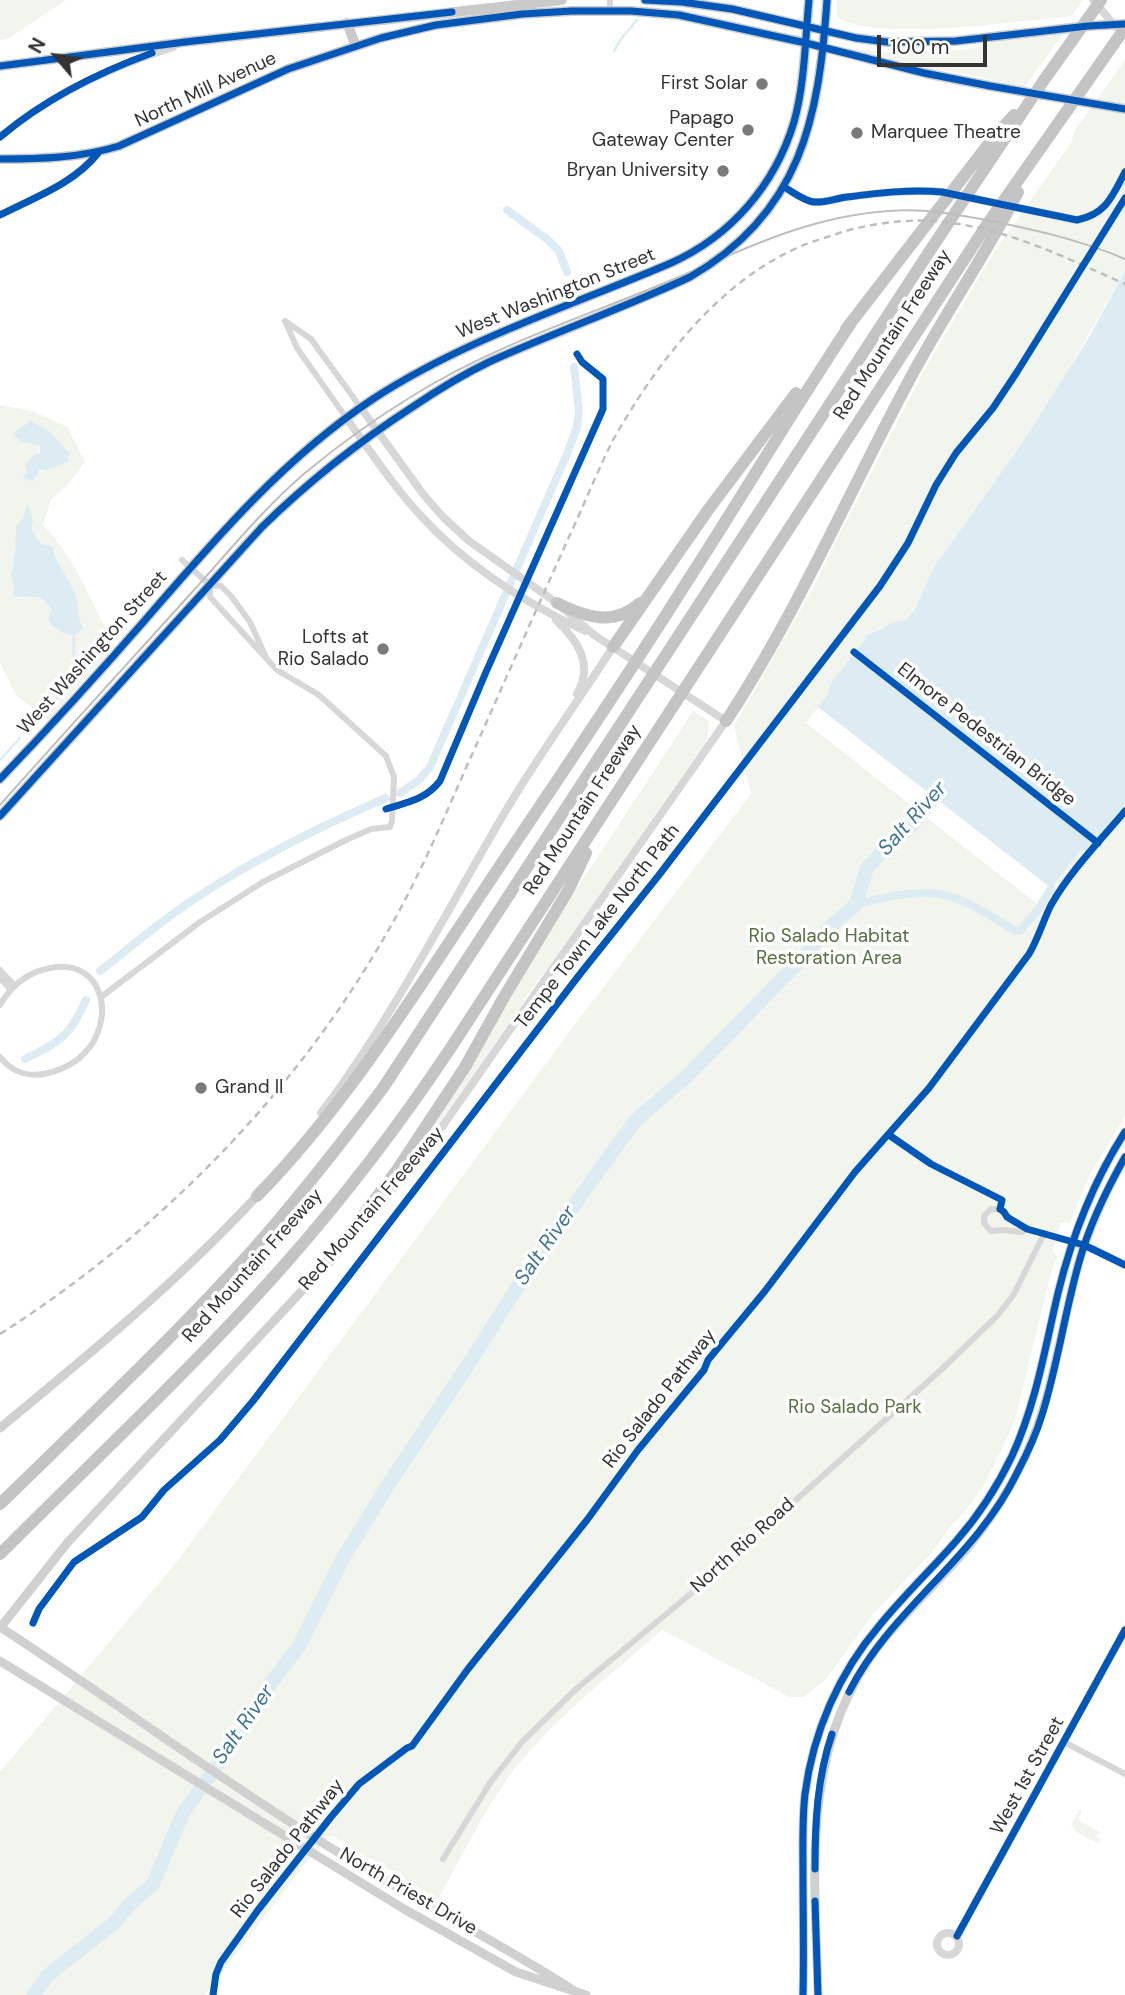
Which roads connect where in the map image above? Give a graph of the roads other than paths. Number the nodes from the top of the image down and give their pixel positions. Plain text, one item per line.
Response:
1 (562, 0) edge
2 (645, 0) edge
3 (809, 0) edge
4 (827, 0) edge
5 (1093, 0) edge
6 (1101, 0) edge
7 (610, 5) edge
8 (347, 23) junction
9 (807, 26) junction
10 (1125, 26) edge
11 (825, 30) junction
12 (1125, 38) edge
13 (185, 42) junction
14 (806, 43) junction
15 (356, 46) junction
16 (823, 48) junction
17 (0, 66) edge
18 (1044, 80) junction
19 (1122, 109) edge
20 (0, 137) edge
21 (98, 153) junction
22 (0, 159) edge
23 (1125, 172) edge
24 (785, 187) junction
25 (0, 215) edge
26 (975, 255) junction
27 (851, 323) junction
28 (361, 408) junction
29 (346, 419) junction
30 (377, 430) junction
31 (363, 440) junction
32 (182, 560) dead end
33 (190, 567) junction
34 (656, 583) junction
35 (210, 585) junction
36 (554, 609) junction
37 (594, 635) junction
38 (618, 651) junction
39 (266, 659) junction
40 (726, 721) junction
41 (548, 742) junction
42 (0, 779) edge
43 (603, 814) junction
44 (0, 816) edge
45 (0, 970) edge
46 (0, 978) edge
47 (13, 988) junction
48 (101, 998) junction
49 (0, 1005) edge
50 (0, 1057) edge
51 (1125, 1132) edge
52 (1125, 1157) edge
53 (257, 1196) junction
54 (1007, 1217) junction
55 (1027, 1229) junction
56 (1003, 1230) junction
57 (1044, 1234) junction
58 (1072, 1242) junction
59 (1084, 1245) junction
60 (1125, 1265) edge
61 (325, 1266) junction
62 (0, 1428) edge
63 (0, 1504) edge
64 (959, 1538) junction
65 (968, 1547) junction
66 (0, 1554) edge
67 (0, 1627) edge
68 (1125, 1630) edge
69 (0, 1661) edge
70 (1064, 1742) junction
71 (1125, 1774) edge
72 (443, 1859) dead end
73 (957, 1936) dead end
74 (573, 1990) junction
75 (586, 1995) edge
76 (803, 1995) edge
77 (818, 1995) edge

1 - 8 main road, North Mill Avenue
2 - 9 main road
3 - 9 main road, West Washington Street
4 - 11 main road, West Washington Street
5 - 12 street
6 - 18 highway, Red Mountain Freeway
7 - 14 main road, North Mill Avenue
7 - 15 main road, North Mill Avenue
8 - 13 main road, North Mill Avenue
8 - 15 main road
9 - 11 main road
9 - 14 main road, West Washington Street
10 - 11 main road
10 - 26 highway
11 - 16 main road, West Washington Street
13 - 17 main road, North Mill Avenue
13 - 20 street
14 - 16 main road, North Mill Avenue
14 - 28 main road, West Washington Street
15 - 21 main road, North Mill Avenue
16 - 19 main road, North Mill Avenue
16 - 24 main road, West Washington Street
18 - 27 highway
18 - 63 highway, Red Mountain Freeway
21 - 22 main road, North Mill Avenue
21 - 25 street
23 - 24 street
24 - 30 main road, West Washington Street
26 - 40 highway
26 - 43 highway, Red Mountain Freeway
27 - 34 highway
27 - 53 highway
28 - 29 main road, West Washington Street
28 - 29 street
28 - 30 street
29 - 31 street
29 - 33 main road, West Washington Street
30 - 31 main road, West Washington Street
30 - 36 street
31 - 35 main road, West Washington Street
31 - 36 street
32 - 33 street
33 - 35 street
33 - 42 main road, West Washington Street
34 - 36 highway
34 - 38 highway
35 - 39 street
35 - 39 street
35 - 44 main road, West Washington Street
36 - 37 street
36 - 37 street
36 - 41 street
37 - 38 street
38 - 40 street
38 - 41 street
39 - 48 street
40 - 61 street, Red Mountain Freeeway
41 - 53 street
43 - 61 highway
43 - 66 highway, Red Mountain Freeway
45 - 47 street
46 - 47 street
47 - 48 street
47 - 49 street
48 - 50 street
51 - 58 main road
52 - 59 main road
53 - 62 main road
54 - 55 street
54 - 56 street
54 - 56 street
55 - 56 street
55 - 57 street
57 - 58 street
57 - 72 street, North Rio Road
58 - 59 street
58 - 64 main road
59 - 60 street
59 - 65 main road
61 - 67 main road, Red Mountain Freeeway
64 - 65 main road
64 - 76 main road
65 - 77 main road
67 - 74 main road, North Priest Drive
68 - 70 street, West 1st Street
69 - 74 main road, North Priest Drive
70 - 71 street
70 - 73 street, West 1st Street
74 - 75 main road, North Priest Drive

